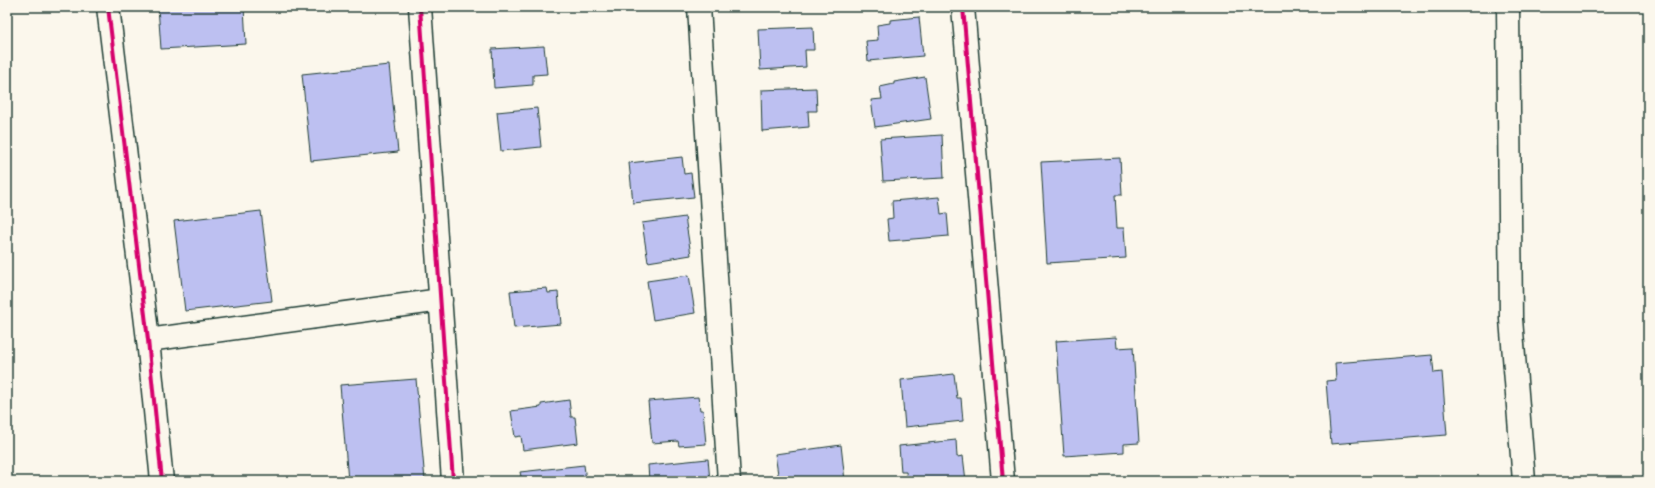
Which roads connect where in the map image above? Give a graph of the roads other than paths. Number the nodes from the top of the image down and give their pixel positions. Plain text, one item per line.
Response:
1 (108, 7) edge
2 (420, 7) edge
3 (699, 7) edge
4 (963, 7) edge
5 (1508, 7) edge
6 (441, 300) junction
7 (148, 340) junction
8 (162, 481) edge
9 (453, 481) edge
10 (729, 481) edge
11 (1003, 481) edge
12 (1524, 481) edge

1 - 7 street
2 - 6 street
3 - 10 street
4 - 11 street
5 - 12 street
6 - 7 street
6 - 9 street
7 - 8 street

